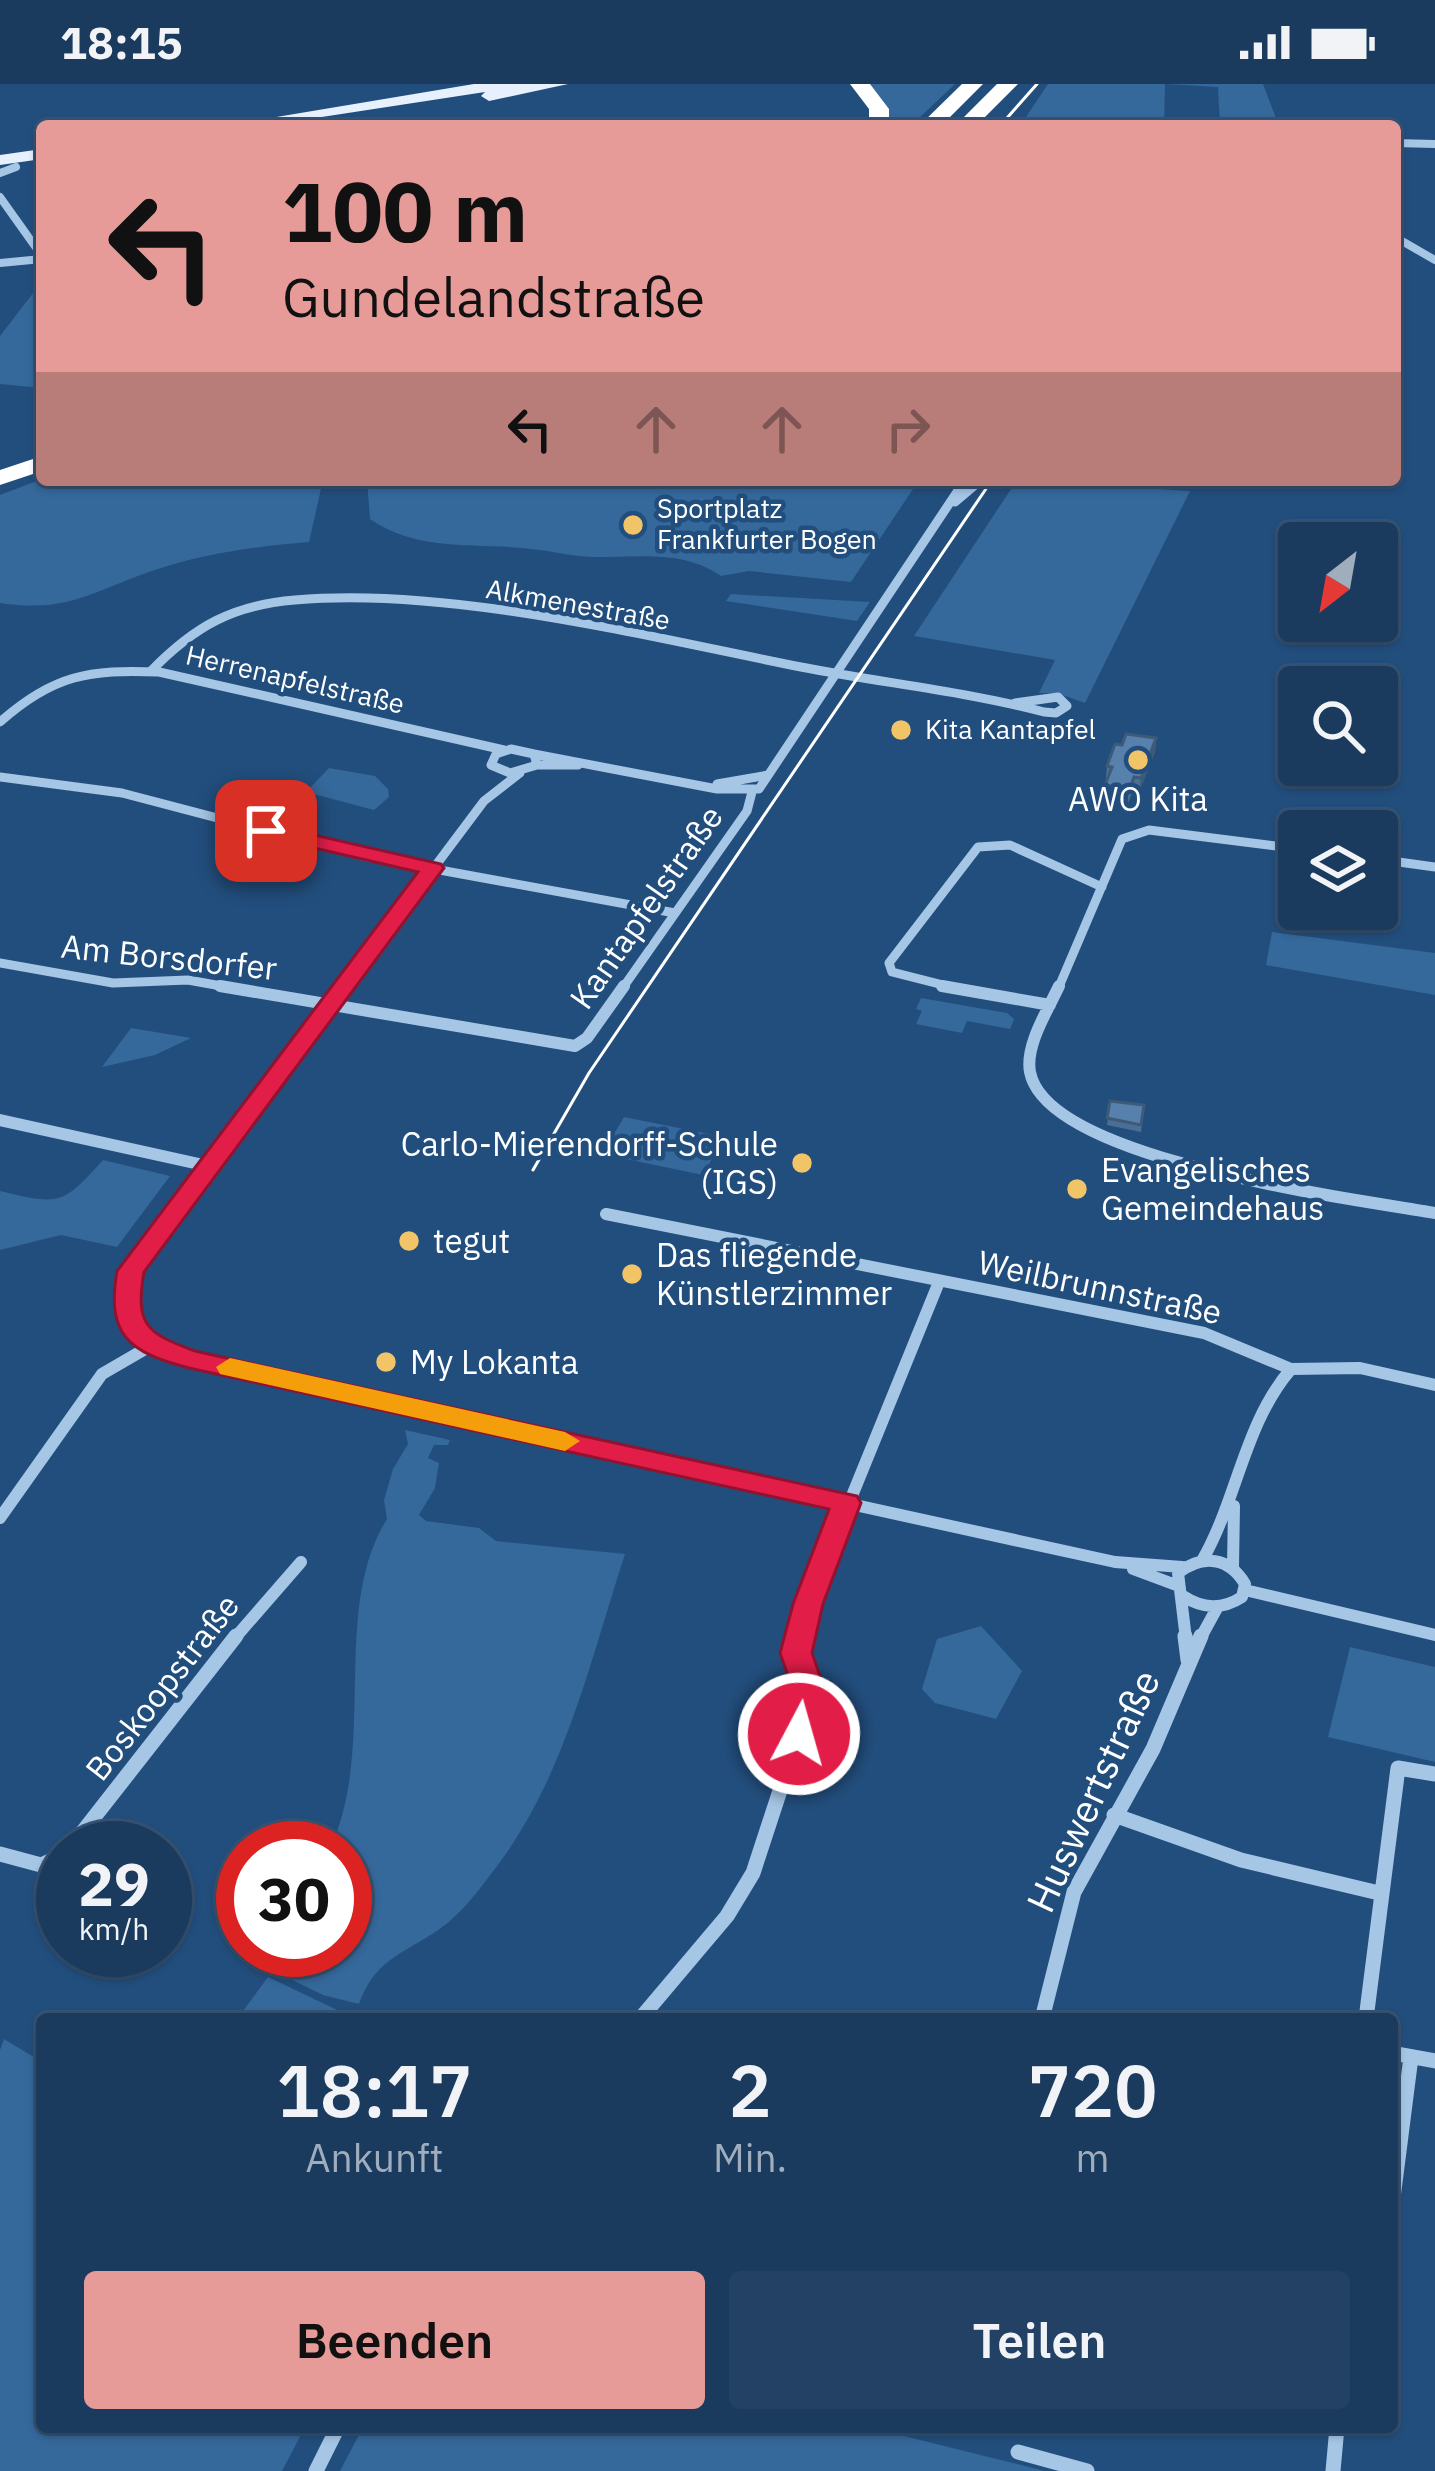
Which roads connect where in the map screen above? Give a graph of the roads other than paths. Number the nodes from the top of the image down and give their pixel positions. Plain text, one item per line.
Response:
1 (506, 84) edge
2 (560, 84) edge
3 (860, 84) edge
4 (973, 84) edge
5 (994, 84) edge
6 (1008, 84) edge
7 (269, 120) edge
8 (329, 120) edge
9 (879, 120) edge
10 (935, 120) edge
11 (960, 120) edge
12 (971, 120) edge
13 (1401, 143) edge
14 (1435, 144) edge
15 (36, 156) edge
16 (36, 165) edge
17 (4, 168) edge
18 (0, 197) edge
19 (1401, 240) edge
20 (36, 248) edge
21 (36, 258) edge
22 (1435, 260) edge
23 (0, 263) edge
24 (36, 444) edge
25 (0, 455) edge
26 (36, 465) edge
27 (0, 478) edge
28 (959, 486) edge
29 (974, 486) edge
30 (955, 502) junction
31 (152, 670) junction
32 (839, 674) junction
33 (1015, 704) dead end
34 (0, 722) edge
35 (451, 737) junction
36 (504, 750) junction
37 (536, 760) junction
38 (493, 764) junction
39 (520, 773) junction
40 (769, 775) junction
41 (0, 777) edge
42 (706, 784) junction
43 (752, 792) junction
44 (484, 801) junction
45 (1278, 846) edge
46 (1398, 862) edge
47 (1435, 867) edge
48 (433, 868) junction
49 (1102, 887) junction
50 (675, 913) junction
51 (0, 963) edge
52 (332, 1004) junction
53 (1050, 1005) junction
54 (574, 1046) joint
55 (0, 1120) edge
56 (208, 1166) junction
57 (606, 1214) dead end
58 (1435, 1214) edge
59 (939, 1282) junction
60 (152, 1345) junction
61 (1291, 1369) junction
62 (1435, 1385) edge
63 (1234, 1499) junction
64 (846, 1503) junction
65 (0, 1518) edge
66 (1203, 1559) junction
67 (302, 1562) dead end
68 (1115, 1562) junction
69 (1233, 1567) junction
70 (1182, 1568) junction
71 (1180, 1590) junction
72 (1245, 1590) junction
73 (1217, 1607) junction
74 (1435, 1635) edge
75 (1188, 1660) junction
76 (1435, 1774) edge
77 (1114, 1815) junction
78 (95, 1821) edge
79 (0, 1854) edge
80 (36, 1865) edge
81 (1378, 1893) junction
82 (645, 2013) edge
83 (1044, 2013) edge
84 (1367, 2013) edge
85 (1398, 2054) edge
86 (1411, 2057) junction
87 (1435, 2061) edge
88 (1398, 2116) edge
89 (335, 2433) edge
90 (1336, 2433) edge
91 (1018, 2452) dead end
92 (316, 2471) edge
93 (1087, 2471) edge
94 (1333, 2471) edge

1 - 7 main road
2 - 8 main road
3 - 9 highway
4 - 10 highway
5 - 11 highway
6 - 12 highway
13 - 14 street
15 - 17 main road
16 - 17 main road
18 - 20 street
19 - 22 street
21 - 23 street
24 - 25 highway
26 - 27 highway
28 - 30 street
29 - 30 street
30 - 32 street, Kantapfelstraße
31 - 32 street, Alkmenestraße
31 - 34 street, Herrenapfelstraße
31 - 35 street, Herrenapfelstraße
32 - 33 street, Alkmenestraße
32 - 40 street, Kantapfelstraße
35 - 36 street, Herrenapfelstraße
35 - 38 street, Herrenapfelstraße
36 - 37 street, Herrenapfelstraße
36 - 38 street
37 - 39 street
37 - 42 street, Herrenapfelstraße
38 - 39 street, Herrenapfelstraße
38 - 44 street
39 - 44 street
40 - 42 street
40 - 43 street, Kantapfelstraße
41 - 48 street
42 - 43 street, Herrenapfelstraße
43 - 50 street, Kantapfelstraße
44 - 48 street
45 - 49 street
46 - 47 street
48 - 50 street
48 - 52 street
49 - 53 street
49 - 53 street
50 - 54 street, Kantapfelstraße
51 - 52 street, Am Borsdorfer
52 - 54 street, Am Borsdorfer
52 - 56 street
53 - 58 street
55 - 56 street
56 - 60 street
57 - 59 street, Weilbrunnstraße
59 - 61 street, Weilbrunnstraße
59 - 64 street
60 - 64 street
60 - 65 street
61 - 62 street, Weilbrunnstraße
61 - 63 street
63 - 66 street
63 - 69 street
64 - 68 street
64 - 82 street
66 - 69 street
66 - 70 street
67 - 78 street, Boskoopstraße
68 - 70 street
68 - 71 street
69 - 72 street
70 - 71 street
71 - 73 street
71 - 75 street, Huswertstraße
72 - 73 street
72 - 74 street
73 - 75 street, Huswertstraße
75 - 77 street, Huswertstraße
76 - 81 street
77 - 81 street
77 - 83 street, Huswertstraße
79 - 80 street
81 - 84 street
85 - 86 street
86 - 87 street
86 - 88 street
89 - 92 street
90 - 94 street
91 - 93 street

